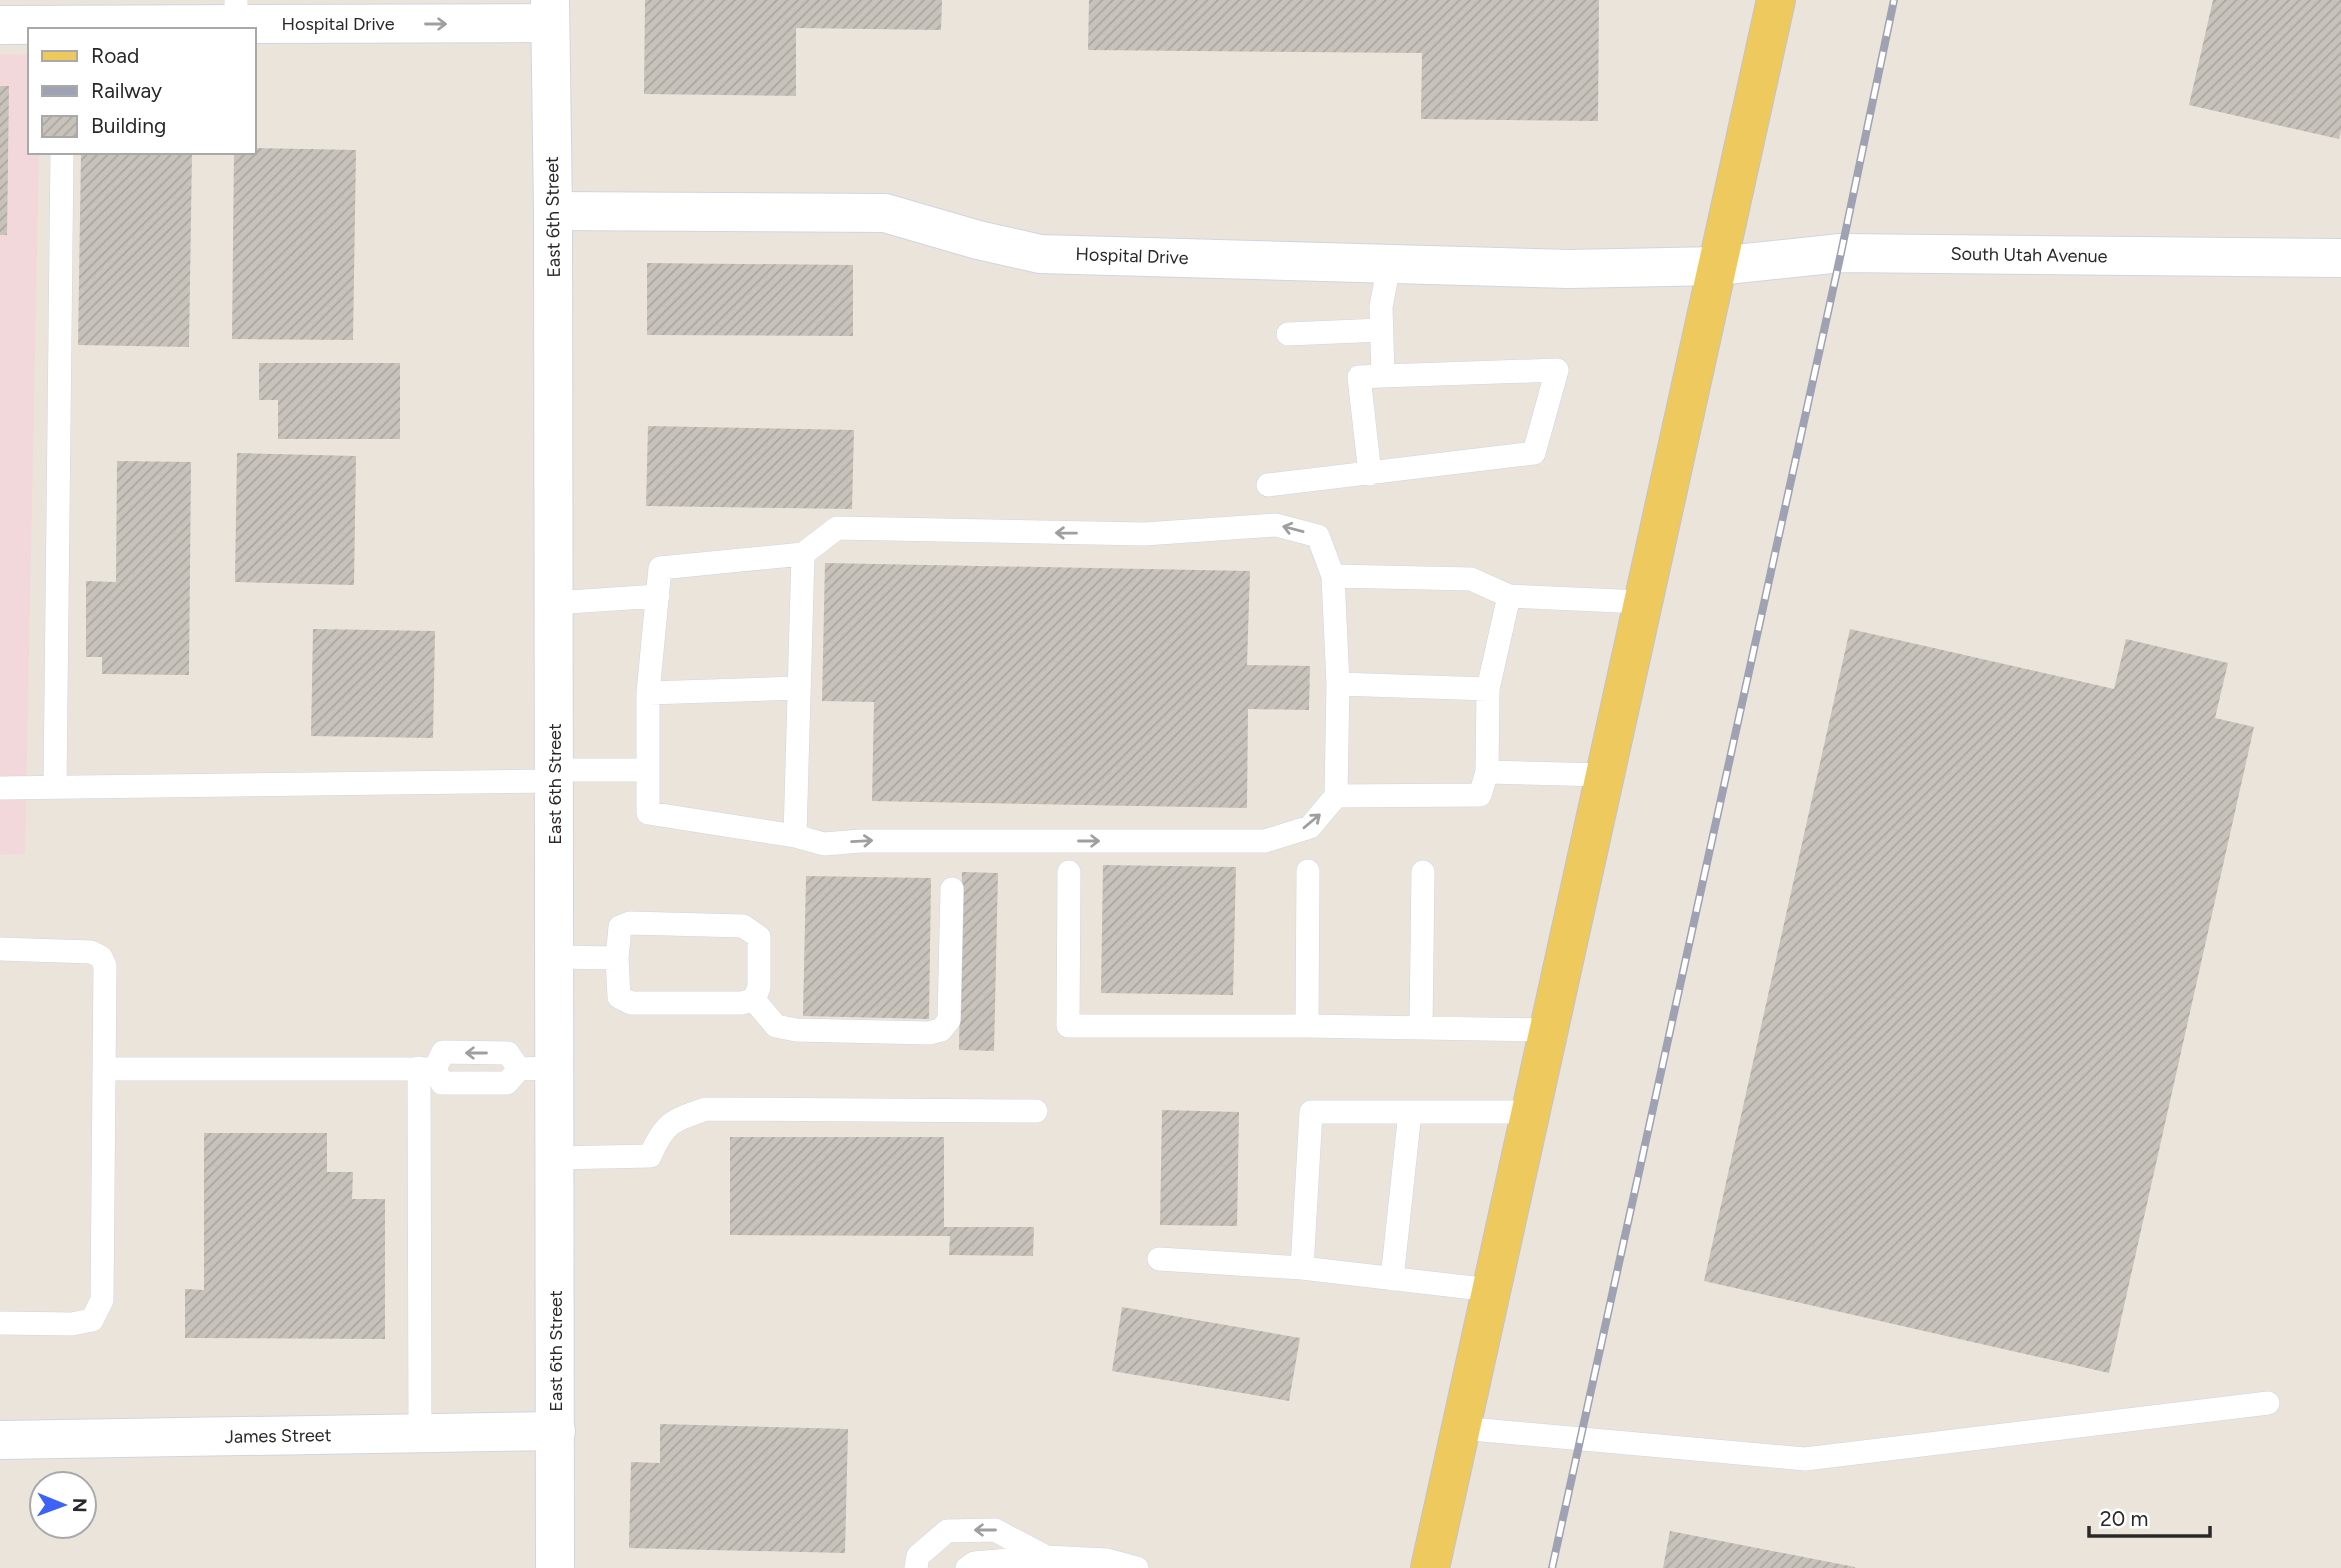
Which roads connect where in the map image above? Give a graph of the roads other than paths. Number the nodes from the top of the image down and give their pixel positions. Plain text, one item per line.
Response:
1 (1776, 0) edge
2 (106, 12) edge
3 (236, 12) edge
4 (550, 12) edge
5 (0, 25) edge
6 (63, 27) edge
7 (62, 154) edge
8 (553, 211) junction
9 (2341, 258) edge
10 (1389, 264) junction
11 (1717, 266) junction
12 (1381, 330) junction
13 (1288, 334) dead end
14 (1382, 376) junction
15 (1370, 474) junction
16 (1268, 485) dead end
17 (803, 554) junction
18 (1333, 576) junction
19 (657, 596) junction
20 (1509, 596) junction
21 (1642, 602) junction
22 (554, 603) junction
23 (1338, 684) junction
24 (798, 688) junction
25 (1488, 690) junction
26 (649, 694) junction
27 (648, 770) junction
28 (1487, 772) junction
29 (555, 775) junction
30 (1604, 775) junction
31 (55, 787) junction
32 (0, 788) edge
33 (1336, 796) junction
34 (795, 836) junction
35 (1069, 872) dead end
36 (1308, 872) dead end
37 (1423, 872) dead end
38 (952, 889) dead end
39 (0, 949) edge
40 (555, 957) junction
41 (617, 958) junction
42 (754, 1000) junction
43 (1307, 1027) junction
44 (1421, 1028) junction
45 (1548, 1030) junction
46 (427, 1068) junction
47 (537, 1068) junction
48 (105, 1069) junction
49 (1035, 1111) dead end
50 (1410, 1112) junction
51 (1530, 1112) junction
52 (555, 1157) junction
53 (1159, 1259) dead end
54 (1301, 1268) junction
55 (1392, 1279) junction
56 (1491, 1290) junction
57 (0, 1323) edge
58 (2268, 1403) dead end
59 (1461, 1429) junction
60 (556, 1431) junction
61 (420, 1433) junction
62 (0, 1440) edge
63 (1046, 1557) junction
64 (1107, 1564) edge
65 (555, 1568) edge
66 (916, 1568) edge
67 (967, 1568) edge
68 (1137, 1568) edge
69 (1430, 1568) edge

1 - 11 main road
2 - 3 street, Hospital Drive
2 - 6 street, Hospital Drive
3 -> 4 street, Hospital Drive
4 - 8 street, East 6th Street
5 - 6 street, Hospital Drive
7 - 31 lane
8 - 10 street, Hospital Drive
8 - 22 street, East 6th Street
9 - 11 street, South Utah Avenue
10 - 11 street, Hospital Drive
10 - 12 lane
11 - 21 main road
12 - 13 lane
12 - 14 lane
14 - 15 lane
14 - 15 lane
15 - 16 lane
18 -> 17 lane
17 - 19 lane
17 - 24 lane
18 - 20 lane
18 - 23 lane
19 - 22 lane
19 - 26 lane
20 - 21 lane
20 - 25 lane
21 - 30 main road
22 - 29 street, East 6th Street
23 - 25 lane
23 - 33 lane
24 - 26 lane
24 - 34 lane
25 - 28 lane
26 - 27 lane
27 - 29 lane
27 - 34 lane
28 - 30 lane
28 - 33 lane
29 - 31 lane
29 - 40 street, East 6th Street
30 - 45 main road
31 - 32 lane
34 -> 33 lane
35 - 43 lane
36 - 43 lane
37 - 44 lane
38 - 42 lane
39 - 48 lane
40 - 41 lane
40 - 47 street, East 6th Street
41 - 42 lane
41 - 42 lane
43 - 44 lane
44 - 45 lane
45 - 51 main road
46 - 47 lane
46 - 48 lane
46 - 61 lane
47 - 52 street, East 6th Street
48 - 57 lane
49 - 52 lane
50 - 51 lane
50 - 54 lane
50 - 55 lane
51 - 56 main road
52 - 60 street, East 6th Street
53 - 54 lane
54 - 55 lane
55 - 56 lane
56 - 59 main road
58 - 59 lane
59 - 69 main road
60 - 61 street, James Street
60 - 65 street, East 6th Street
61 - 62 street, James Street
63 - 64 lane
63 -> 66 lane
63 - 67 lane
64 - 68 lane

